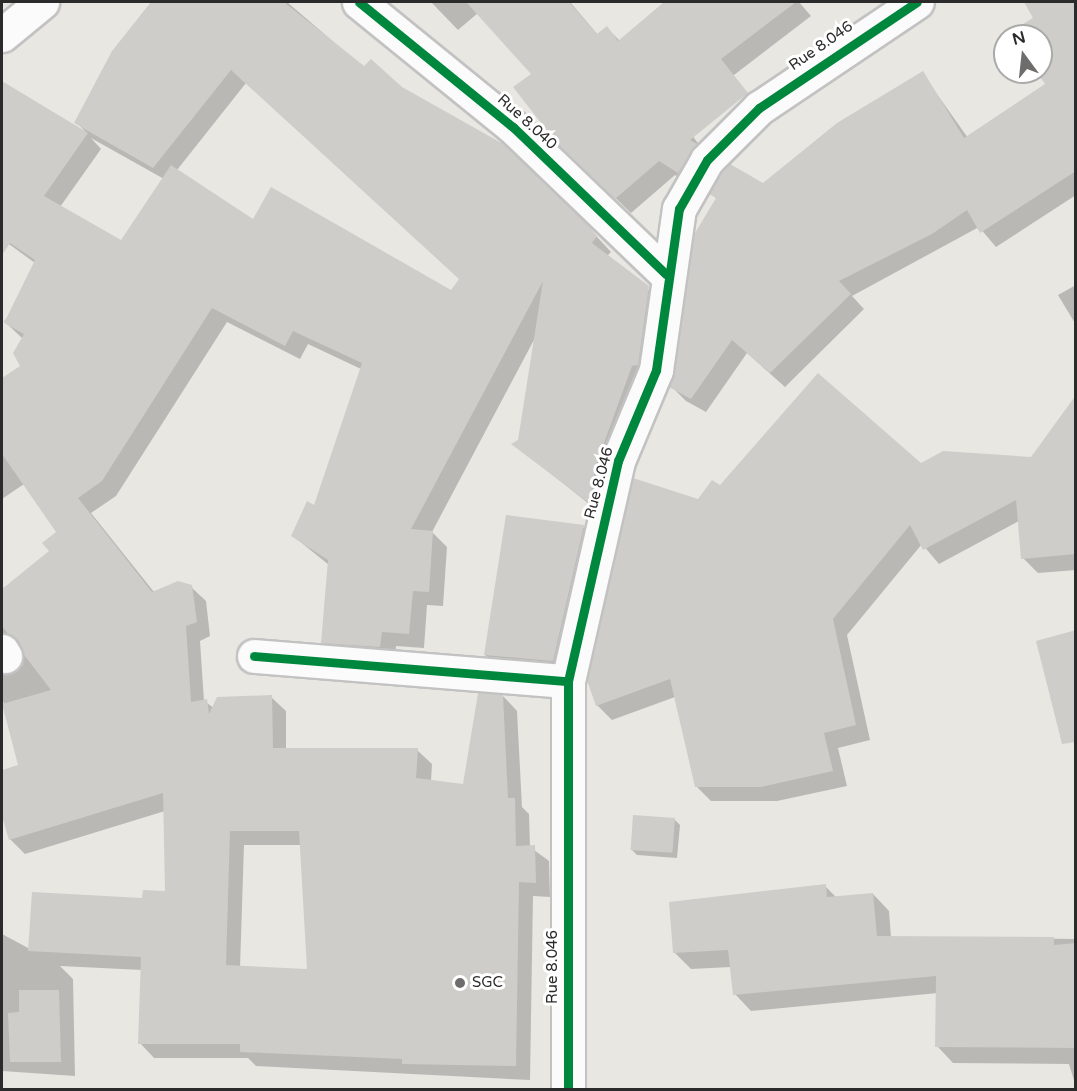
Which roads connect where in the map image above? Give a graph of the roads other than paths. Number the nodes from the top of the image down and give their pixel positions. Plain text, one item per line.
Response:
1 (42, 2) edge
2 (358, 2) edge
3 (917, 2) edge
4 (2, 35) edge
5 (666, 274) junction
6 (255, 656) dead end
7 (568, 681) junction
8 (568, 1089) edge

1 - 4 street
2 - 5 street, Rue 8.040
3 - 5 street, Rue 8.046
5 - 7 street, Rue 8.046
6 - 7 street
7 - 8 street, Rue 8.046

